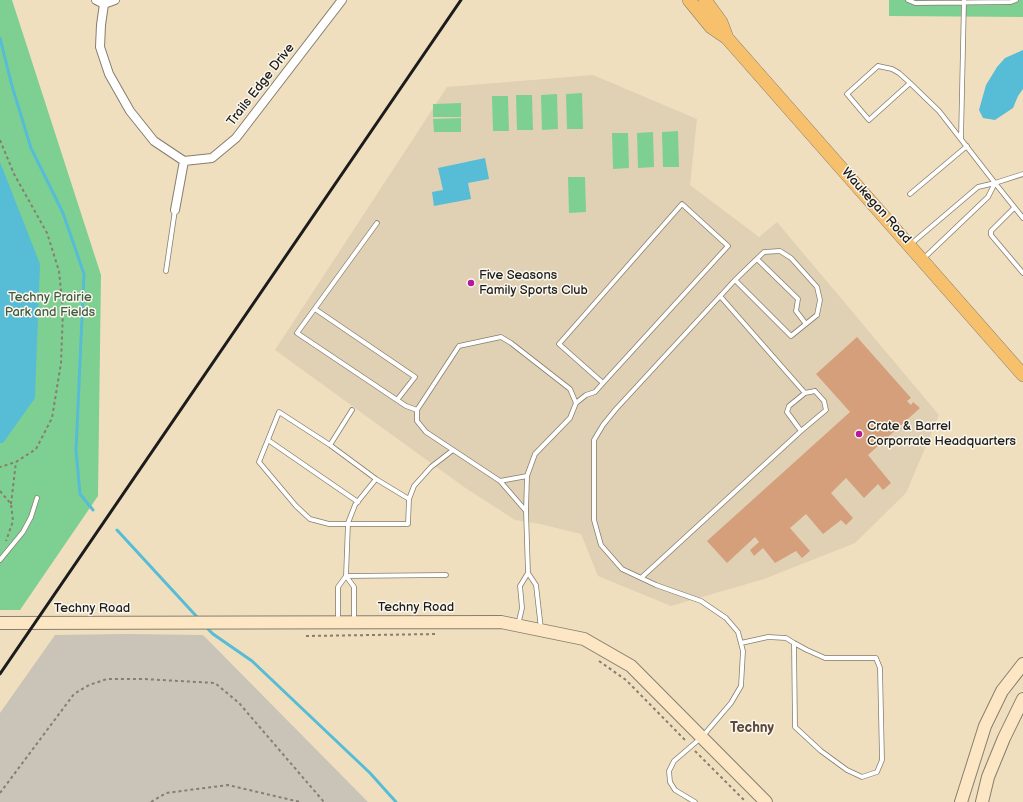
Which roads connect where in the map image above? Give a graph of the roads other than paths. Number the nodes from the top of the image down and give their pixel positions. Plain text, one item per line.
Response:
1 (96, 0) edge
2 (115, 0) edge
3 (342, 0) edge
4 (689, 0) edge
5 (706, 0) edge
6 (908, 0) edge
7 (1016, 0) edge
8 (964, 1) edge
9 (104, 4) junction
10 (727, 38) junction
11 (910, 83) junction
12 (962, 139) junction
13 (967, 146) junction
14 (184, 161) junction
15 (1023, 174) edge
16 (995, 183) junction
17 (910, 194) dead end
18 (1014, 208) junction
19 (175, 210) joint
20 (1023, 218) edge
21 (377, 223) dead end
22 (910, 245) junction
23 (757, 259) junction
24 (923, 259) junction
25 (166, 271) dead end
26 (1023, 273) edge
27 (735, 280) junction
28 (720, 296) junction
29 (315, 309) junction
30 (806, 324) junction
31 (1023, 375) edge
32 (603, 383) junction
33 (805, 393) junction
34 (397, 400) junction
35 (576, 403) junction
36 (352, 410) dead end
37 (417, 410) junction
38 (801, 430) junction
39 (268, 440) junction
40 (330, 445) junction
41 (453, 450) junction
42 (527, 476) junction
43 (376, 479) junction
44 (500, 481) junction
45 (37, 498) dead end
46 (409, 499) junction
47 (358, 502) junction
48 (526, 511) junction
49 (348, 523) junction
50 (0, 560) edge
51 (528, 573) junction
52 (446, 575) dead end
53 (346, 576) junction
54 (640, 578) junction
55 (338, 622) junction
56 (354, 622) junction
57 (0, 623) edge
58 (518, 625) junction
59 (541, 630) junction
60 (741, 643) junction
61 (794, 643) junction
62 (1023, 664) edge
63 (1023, 699) edge
64 (702, 737) junction
65 (695, 802) edge
66 (766, 802) edge
67 (961, 802) edge
68 (982, 802) edge

1 - 9 street
2 - 9 street
3 - 14 street, Trails Edge Drive
4 - 10 main road, Waukegan Road
5 - 10 main road, Waukegan Road
6 - 8 lane
7 - 8 lane
8 - 12 lane
9 - 14 street
10 - 22 main road, Waukegan Road
11 - 11 lane
11 - 12 lane
12 - 13 lane
13 - 16 lane
13 - 17 lane
14 - 19 street
15 - 16 lane
16 - 18 lane
16 - 22 lane
16 - 24 lane
18 - 20 lane
18 - 26 lane
19 - 25 lane
21 - 29 lane
22 - 24 main road, Waukegan Road
23 - 27 lane
23 - 30 lane
23 - 30 lane
24 - 31 main road, Waukegan Road
27 - 28 lane
27 - 30 lane
28 - 33 lane
28 - 54 lane
29 - 34 lane
29 - 34 lane
32 - 32 lane
32 - 35 lane
33 - 38 lane
33 - 38 lane
34 - 37 lane
35 - 37 lane
35 - 42 lane
36 - 40 lane
37 - 41 lane
38 - 54 lane
39 - 40 lane
39 - 47 lane
39 - 49 lane
40 - 43 lane
41 - 44 lane
41 - 46 lane
42 - 44 lane
42 - 48 lane
43 - 46 lane
43 - 47 lane
44 - 48 lane
45 - 50 lane
46 - 49 lane
47 - 49 lane
48 - 51 lane
49 - 53 lane
51 - 58 lane
51 - 59 lane
52 - 53 lane
53 - 55 lane
53 - 56 lane
54 - 60 lane
55 - 56 main road, Techny Road
55 - 57 main road, Techny Road
56 - 58 main road, Techny Road
58 - 59 main road, Techny Road
59 - 64 main road, Techny Road
60 - 61 lane
60 - 64 lane
61 - 61 lane
62 - 67 main road
63 - 68 main road
64 - 65 lane
64 - 66 main road, Techny Road

